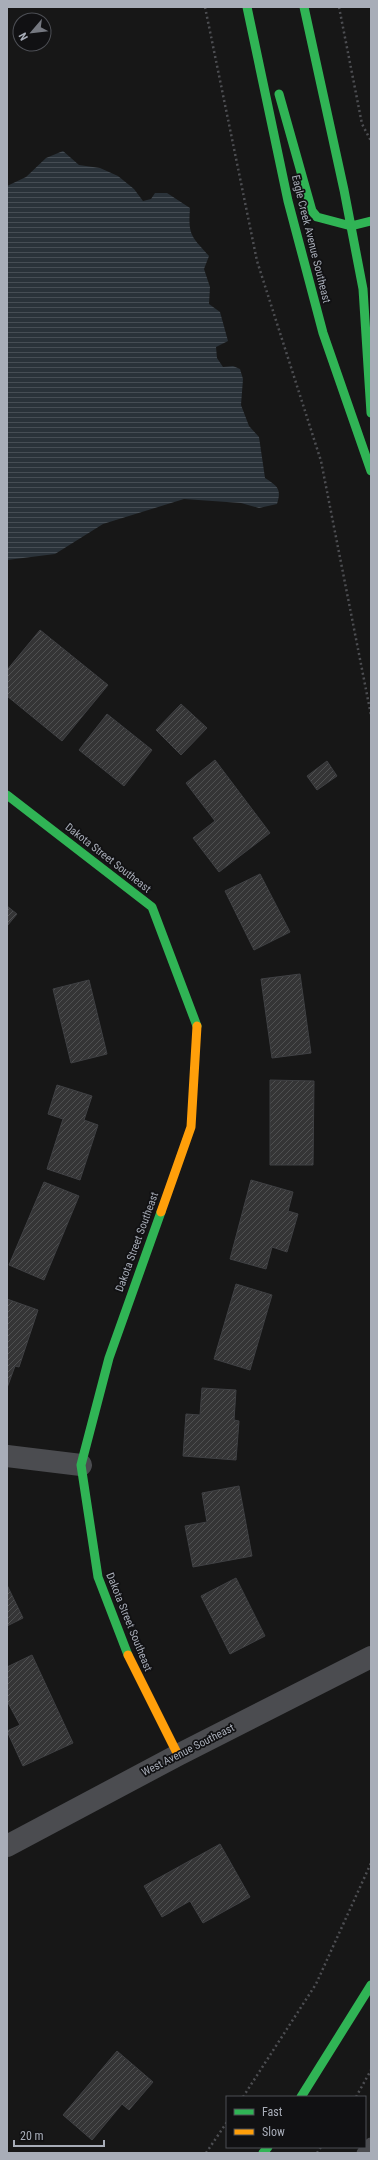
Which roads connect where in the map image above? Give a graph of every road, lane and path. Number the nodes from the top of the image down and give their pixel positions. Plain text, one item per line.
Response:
1 (205, 7) edge
2 (247, 7) edge
3 (250, 7) edge
4 (304, 7) edge
5 (339, 7) edge
6 (268, 59) dead end
7 (275, 82) dead end
8 (371, 141) edge
9 (371, 221) edge
10 (351, 226) junction
11 (371, 413) edge
12 (371, 471) edge
13 (371, 715) edge
14 (7, 795) edge
15 (7, 1456) edge
16 (81, 1465) junction
17 (371, 1657) edge
18 (178, 1755) junction
19 (7, 1846) edge
20 (371, 1863) edge
21 (371, 1985) edge
22 (371, 2070) edge
23 (244, 2096) edge
24 (302, 2096) edge
25 (357, 2096) edge
26 (226, 2123) edge
27 (371, 2144) edge
28 (206, 2153) edge
29 (363, 2153) edge

1 - 13 path
2 - 12 main road, Eagle Creek Avenue Southeast
3 - 6 main road
4 - 10 main road
5 - 8 path
7 - 10 main road
9 - 10 main road
10 - 11 main road
14 - 16 main road, Dakota Street Southeast
15 - 16 street
16 - 18 main road, Dakota Street Southeast
17 - 18 street, West Avenue Southeast
18 - 19 street, West Avenue Southeast
20 - 23 path
21 - 24 main road
22 - 25 path
26 - 28 path
27 - 29 lane

